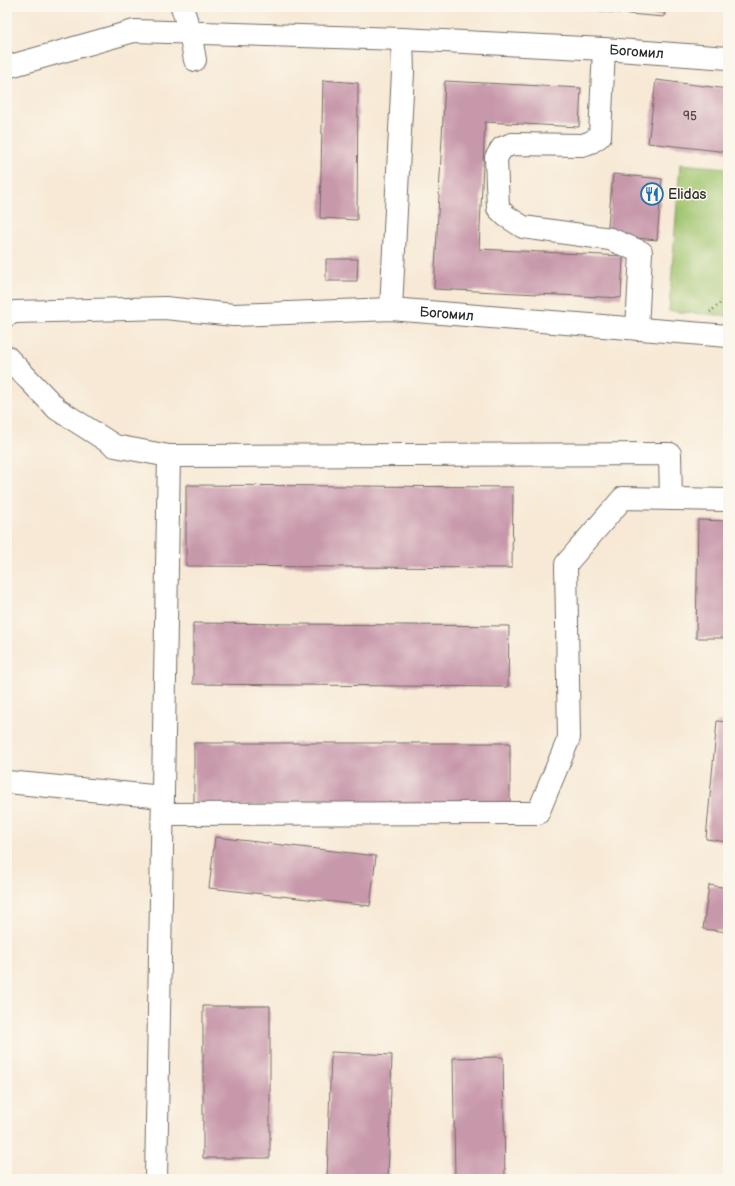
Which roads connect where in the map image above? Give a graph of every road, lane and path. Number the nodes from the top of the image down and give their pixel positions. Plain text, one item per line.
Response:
1 (182, 7) edge
2 (190, 32) junction
3 (402, 39) junction
4 (604, 49) junction
5 (728, 58) edge
6 (195, 60) dead end
7 (7, 67) edge
8 (392, 309) junction
9 (7, 315) edge
10 (637, 329) junction
11 (728, 336) edge
12 (7, 357) edge
13 (169, 456) junction
14 (671, 499) junction
15 (728, 500) edge
16 (7, 782) edge
17 (163, 806) junction
18 (156, 1179) edge

1 - 2 street
2 - 3 street, Богомил
2 - 6 street
2 - 7 street, Богомил
3 - 4 street, Богомил
3 - 8 street
4 - 5 street, Богомил
4 - 10 street
8 - 9 street, Богомил
8 - 10 street, Богомил
10 - 11 street, Богомил
12 - 13 street
13 - 14 street
13 - 17 street
14 - 15 street
14 - 17 street
16 - 17 street
17 - 18 street

